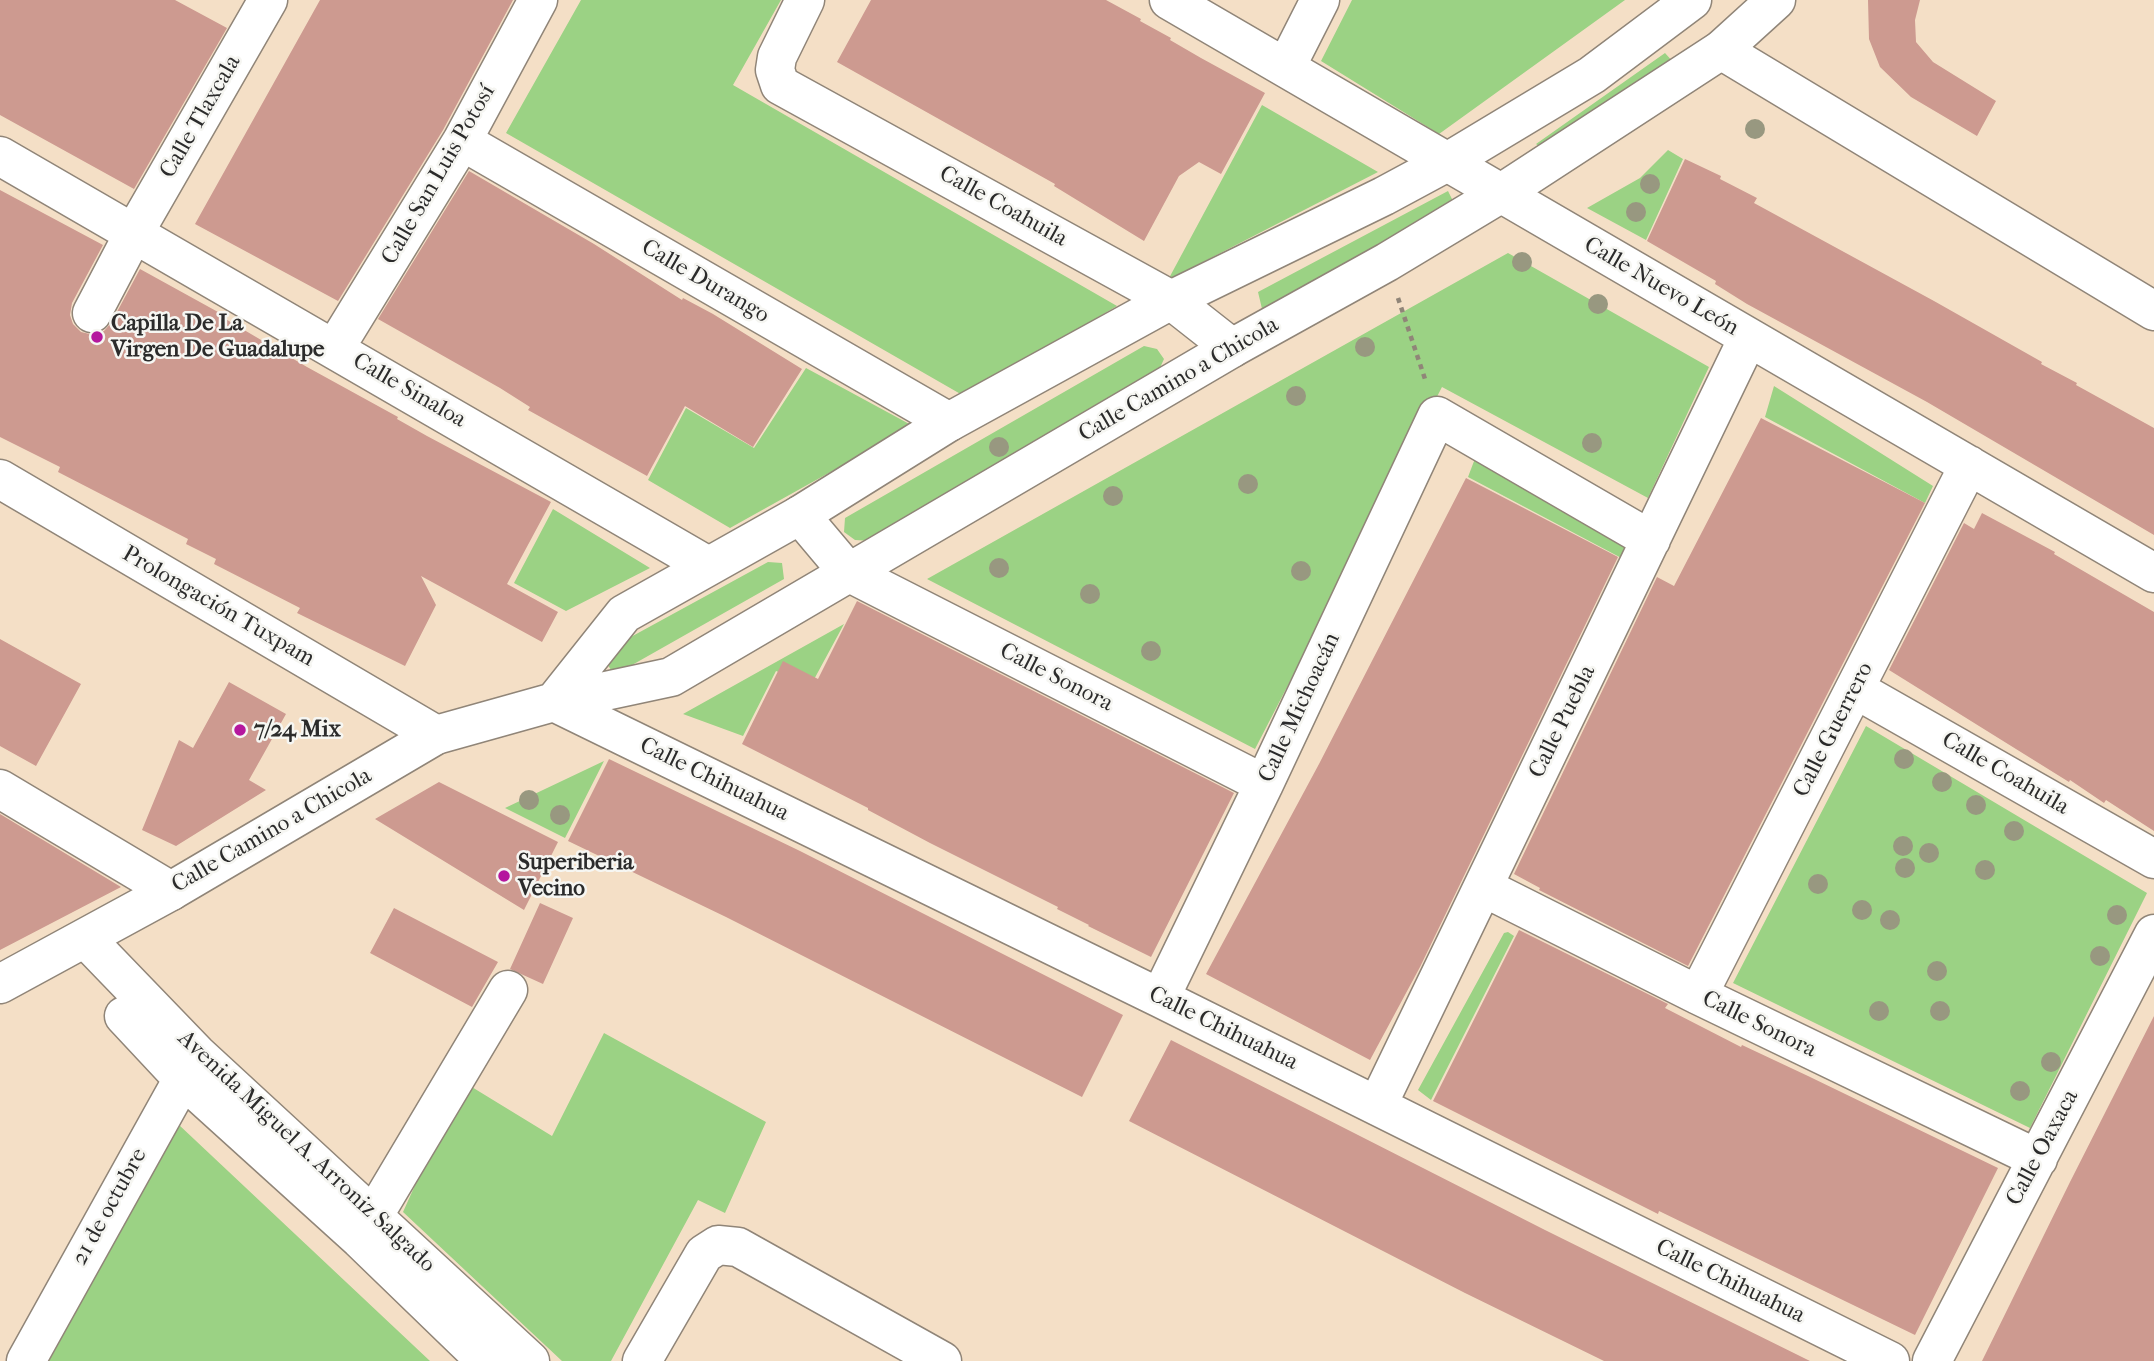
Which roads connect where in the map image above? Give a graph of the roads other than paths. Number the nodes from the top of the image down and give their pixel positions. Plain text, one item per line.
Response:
1 (538, 0) edge
2 (805, 0) edge
3 (1170, 0) edge
4 (1320, 0) edge
5 (1776, 0) edge
6 (258, 4) edge
7 (1686, 5) edge
8 (1721, 50) junction
9 (1286, 67) junction
10 (462, 141) junction
11 (0, 156) edge
12 (1449, 162) junction
13 (1500, 194) junction
14 (134, 233) junction
15 (1171, 300) junction
16 (2154, 311) edge
17 (92, 313) dead end
18 (1748, 338) junction
19 (335, 348) junction
20 (1232, 348) junction
21 (948, 422) junction
22 (1969, 465) junction
23 (0, 479) edge
24 (800, 515) junction
25 (1651, 540) junction
26 (708, 566) junction
27 (848, 572) junction
28 (2154, 573) edge
29 (1855, 689) junction
30 (554, 702) junction
31 (436, 735) junction
32 (1264, 784) junction
33 (0, 789) edge
34 (2154, 859) edge
35 (1483, 887) junction
36 (171, 891) junction
37 (2154, 934) edge
38 (74, 945) junction
39 (4, 979) edge
40 (508, 990) dead end
41 (1698, 995) junction
42 (1160, 998) junction
43 (189, 1066) junction
44 (1377, 1106) junction
45 (2038, 1159) junction
46 (367, 1227) junction
47 (26, 1361) edge
48 (486, 1361) edge
49 (530, 1361) edge
50 (642, 1361) edge
51 (942, 1361) edge
52 (1890, 1361) edge
53 (1932, 1361) edge

1 - 10 street, Calle San Luis Potosí
2 - 15 street, Calle Coahuila
3 - 9 street, Calle Nuevo León
4 - 9 street
5 - 8 street, Calle Camino a Chicola
6 - 14 street, Calle Tlaxcala
7 - 8 street
7 - 12 street
8 - 13 street, Calle Camino a Chicola
8 - 16 street
9 - 12 street, Calle Nuevo León
10 - 19 street, Calle San Luis Potosí
10 - 21 street, Calle Durango
11 - 14 street, Calle Sinaloa
12 - 13 street, Calle Nuevo León
12 - 15 street
13 - 18 street, Calle Nuevo León
13 - 20 street, Calle Camino a Chicola
14 - 17 street, Calle Tlaxcala
14 - 19 street, Calle Sinaloa
15 - 20 street, Calle Coahuila
15 - 21 street
18 - 22 street, Calle Nuevo León
18 - 25 street, Calle Puebla
19 - 26 street, Calle Sinaloa
20 - 27 street, Calle Camino a Chicola
21 - 24 street
22 - 28 street, Calle Nuevo León
22 - 29 street, Calle Guerrero
23 - 31 street, Prolongación Tuxpam
24 - 26 street
24 - 27 street
25 - 32 street, Calle Michoacán
25 - 35 street, Calle Puebla
26 - 30 street
27 - 30 street, Calle Camino a Chicola
27 - 32 street, Calle Sonora
29 - 34 street, Calle Coahuila
29 - 41 street, Calle Guerrero
30 - 31 street, Calle Camino a Chicola
30 - 42 street, Calle Chihuahua
31 - 36 street, Calle Camino a Chicola
32 - 42 street, Calle Michoacán
33 - 36 street
35 - 41 street, Calle Sonora
35 - 44 street, Calle Puebla
36 - 38 street, Calle Camino a Chicola
37 - 45 street, Calle Oaxaca
38 - 39 street, Calle Camino a Chicola
38 - 43 street, Avenida Miguel A. Arroniz Salgado
40 - 46 street
41 - 45 street, Calle Sonora
42 - 44 street, Calle Chihuahua
43 - 46 street, Avenida Miguel A. Arroniz Salgado
43 - 47 street, 21 de octubre
44 - 52 street, Calle Chihuahua
45 - 53 street, Calle Oaxaca
46 - 48 street, Avenida Miguel A. Arroniz Salgado
46 - 49 street, Avenida Miguel A. Arroniz Salgado
50 - 51 street

